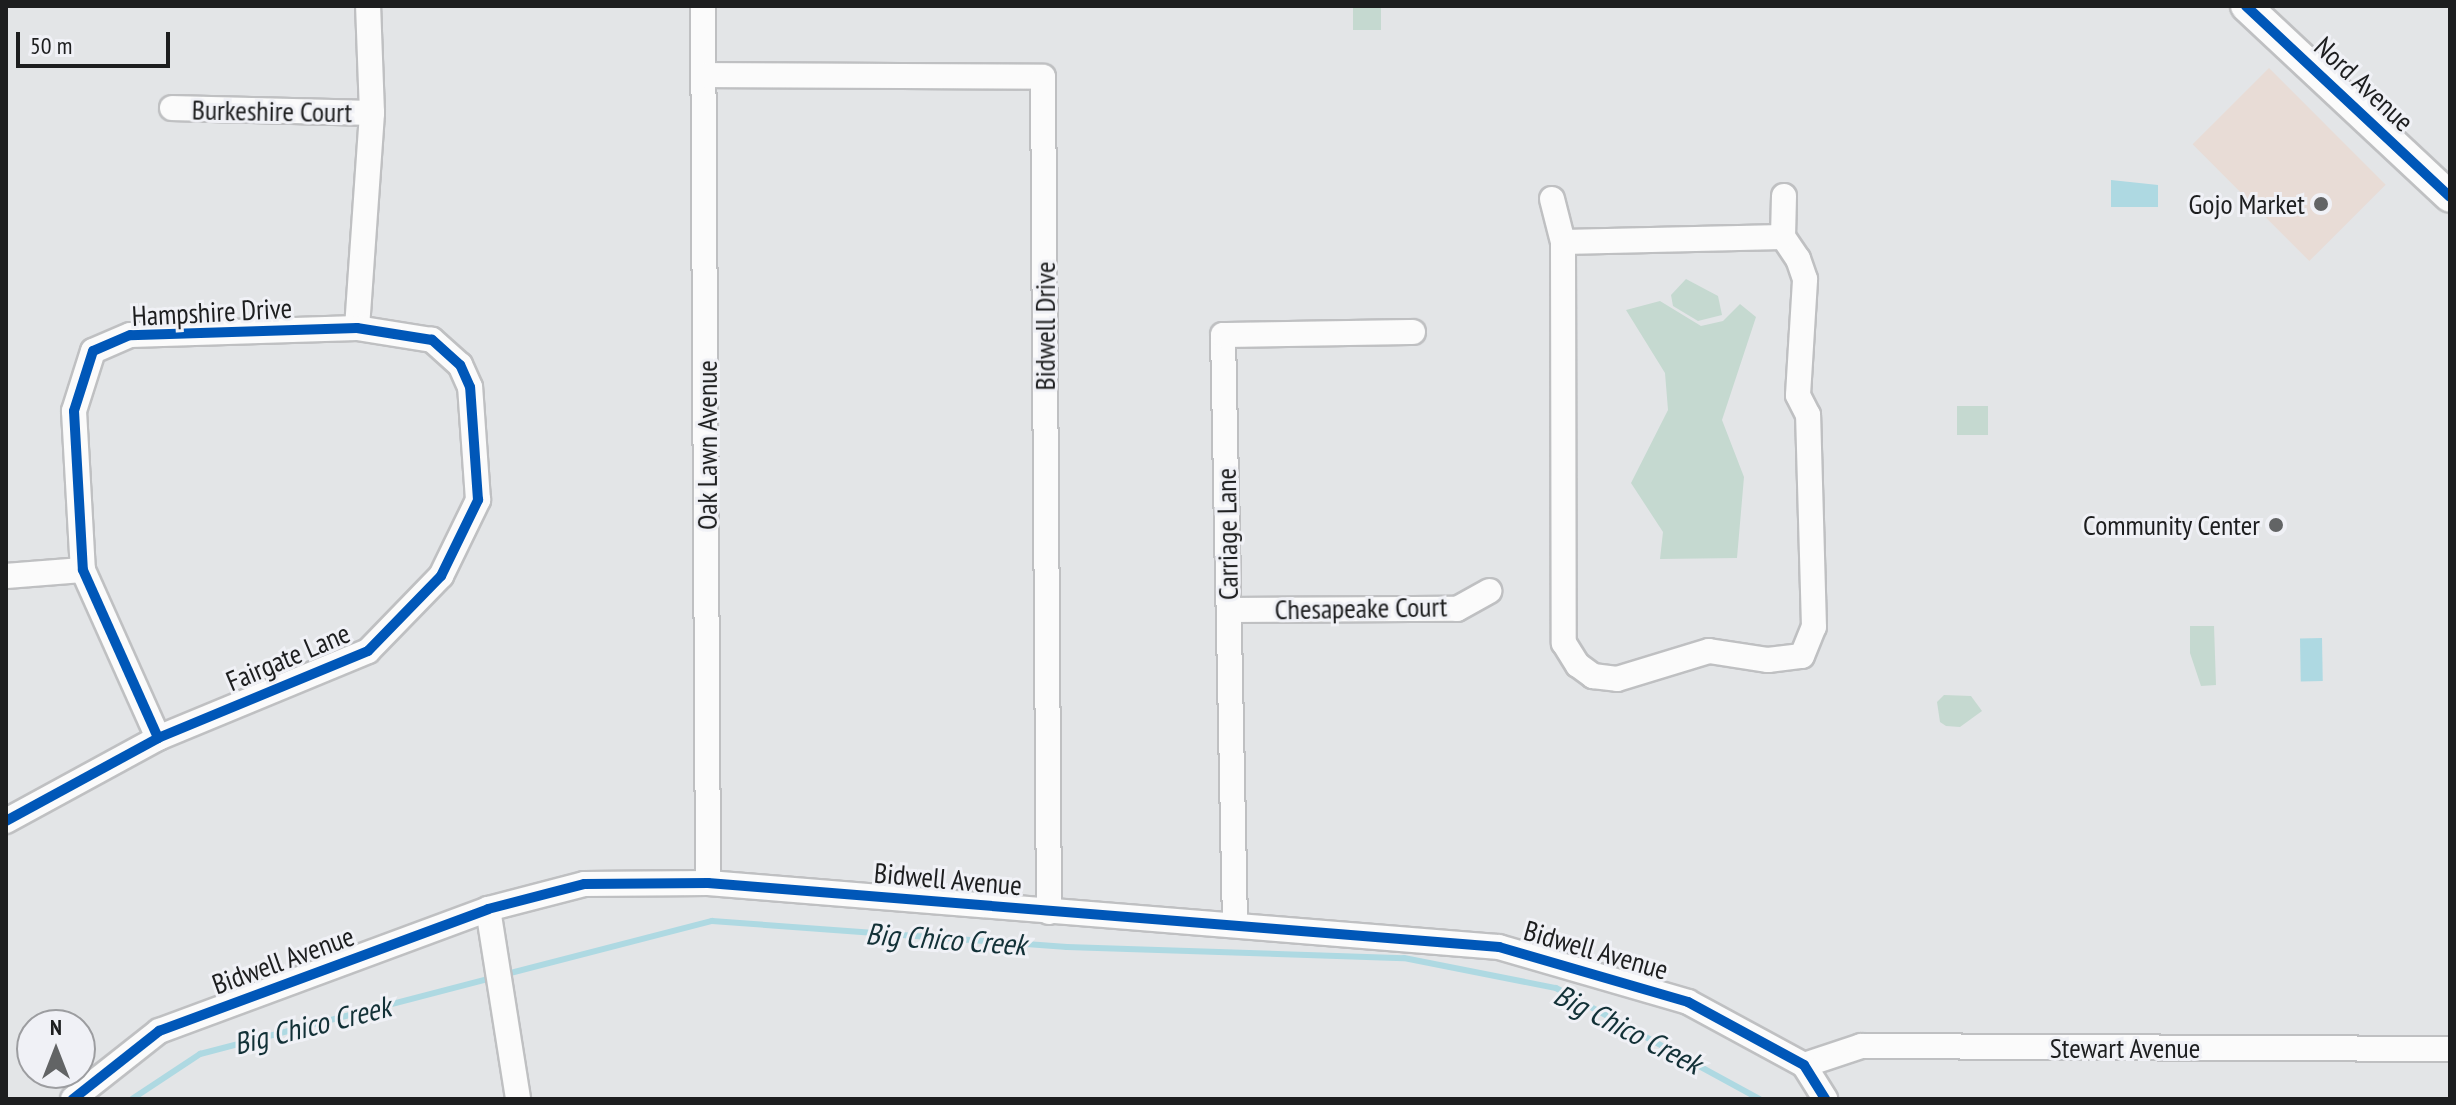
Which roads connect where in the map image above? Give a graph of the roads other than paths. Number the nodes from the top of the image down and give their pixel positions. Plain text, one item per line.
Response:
1 (368, 6) edge
2 (703, 6) edge
3 (2246, 6) edge
4 (706, 75) junction
5 (172, 108) dead end
6 (372, 113) junction
7 (1784, 196) dead end
8 (2450, 197) edge
9 (1552, 199) dead end
10 (1783, 237) junction
11 (1563, 242) junction
12 (357, 328) junction
13 (1413, 332) dead end
14 (83, 570) junction
15 (6, 576) edge
16 (1489, 591) dead end
17 (1229, 610) junction
18 (158, 738) junction
19 (6, 821) edge
20 (708, 883) junction
21 (488, 909) junction
22 (1049, 912) junction
23 (1235, 923) junction
24 (2450, 1049) edge
25 (1804, 1065) junction
26 (73, 1099) edge
27 (518, 1099) edge
28 (1825, 1099) edge

1 - 6 street
2 - 4 street, Oak Lawn Avenue
3 - 8 main road, Nord Avenue
4 - 20 street, Oak Lawn Avenue
4 - 22 street, Bidwell Drive
5 - 6 street, Burkeshire Court
6 - 12 street
7 - 10 street
9 - 11 street
10 - 11 street
10 - 11 street
12 - 14 street, Hampshire Drive
12 - 18 street, Fairgate Lane
13 - 17 street, Carriage Lane
14 - 15 street
14 - 18 street, Hampshire Drive
16 - 17 street, Chesapeake Court
17 - 23 street, Carriage Lane
18 - 19 street, Fairgate Lane
20 - 21 street, Bidwell Avenue
20 - 22 street, Bidwell Avenue
21 - 26 street, Bidwell Avenue
21 - 27 street
22 - 23 street, Bidwell Avenue
23 - 25 street, Bidwell Avenue
24 - 25 street, Stewart Avenue
25 - 28 street, Bidwell Avenue

